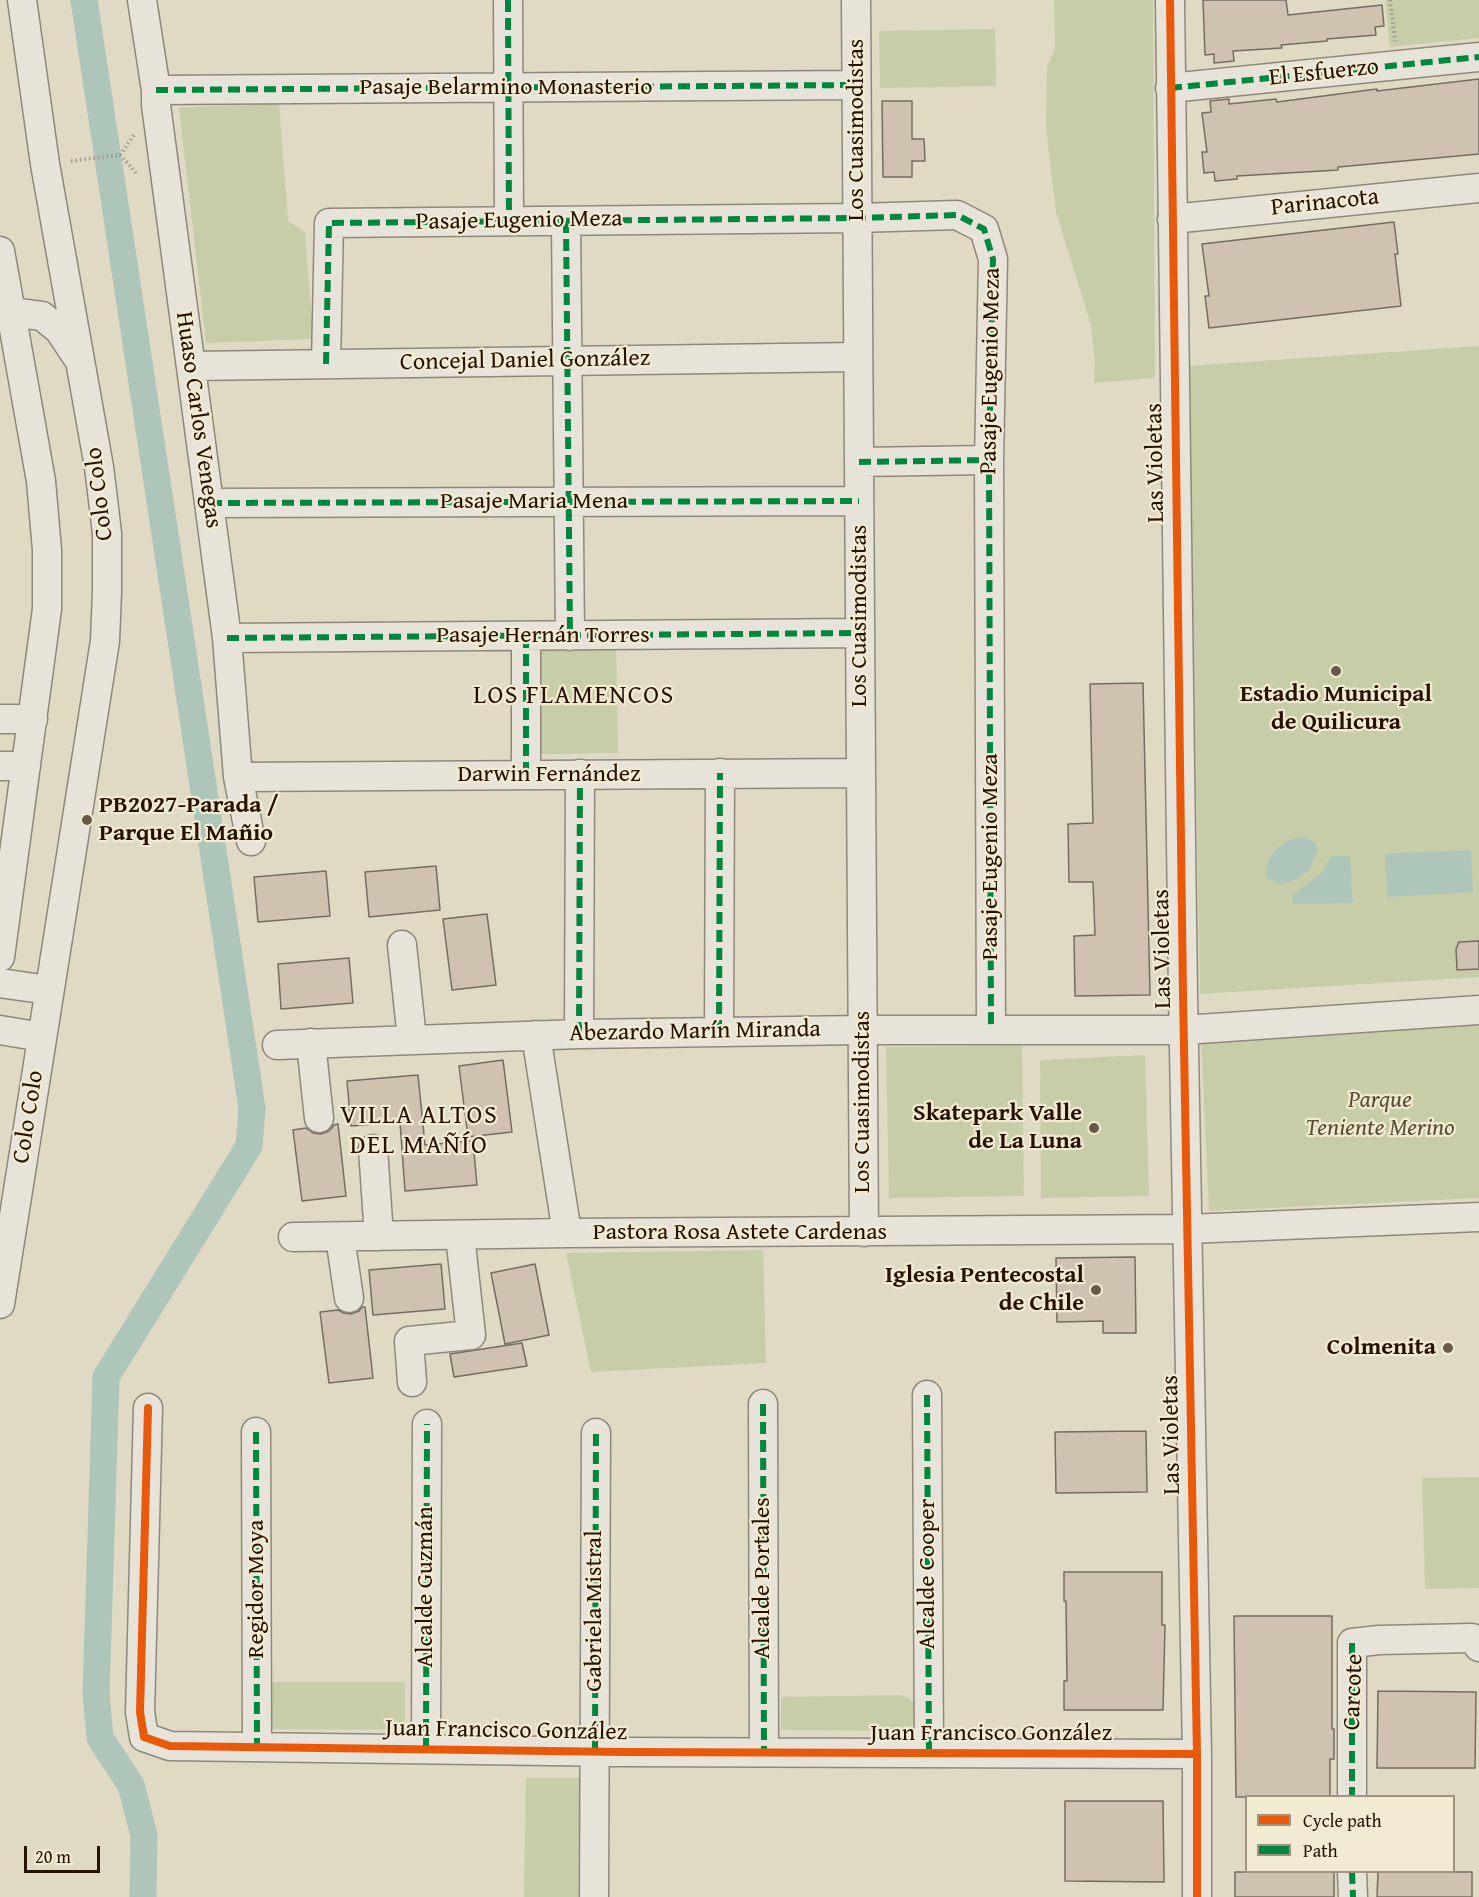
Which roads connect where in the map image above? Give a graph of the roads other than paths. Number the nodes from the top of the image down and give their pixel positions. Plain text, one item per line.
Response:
1 (22, 0) edge
2 (142, 0) edge
3 (508, 0) edge
4 (856, 0) edge
5 (1170, 0) edge
6 (1479, 57) edge
7 (856, 86) junction
8 (508, 88) junction
9 (1170, 88) junction
10 (156, 90) junction
11 (1479, 188) edge
12 (857, 218) junction
13 (1172, 219) junction
14 (509, 221) junction
15 (566, 221) junction
16 (0, 251) edge
17 (5, 313) edge
18 (858, 357) junction
19 (80, 361) junction
20 (568, 361) junction
21 (326, 364) junction
22 (192, 366) junction
23 (989, 459) junction
24 (859, 462) junction
25 (859, 501) junction
26 (569, 502) junction
27 (210, 503) junction
28 (860, 633) junction
29 (526, 636) junction
30 (570, 636) junction
31 (227, 638) junction
32 (33, 719) junction
33 (0, 720) edge
34 (13, 766) edge
35 (861, 773) junction
36 (580, 774) junction
37 (720, 774) junction
38 (526, 775) junction
39 (238, 777) junction
40 (251, 841) dead end
41 (402, 945) dead end
42 (0, 957) edge
43 (0, 982) edge
44 (49, 990) junction
45 (1479, 1010) edge
46 (0, 1030) edge
47 (862, 1030) junction
48 (991, 1030) junction
49 (1184, 1030) junction
50 (719, 1032) junction
51 (579, 1034) junction
52 (536, 1035) junction
53 (42, 1036) junction
54 (412, 1039) junction
55 (311, 1043) junction
56 (278, 1045) dead end
57 (319, 1118) dead end
58 (374, 1149) dead end
59 (1479, 1217) edge
60 (1188, 1229) junction
61 (864, 1232) junction
62 (567, 1233) junction
63 (459, 1235) junction
64 (379, 1236) junction
65 (340, 1237) junction
66 (293, 1238) dead end
67 (349, 1299) dead end
68 (0, 1304) edge
69 (412, 1382) dead end
70 (927, 1395) dead end
71 (763, 1404) dead end
72 (148, 1408) dead end
73 (427, 1424) dead end
74 (256, 1432) dead end
75 (596, 1433) dead end
76 (1479, 1647) edge
77 (257, 1747) junction
78 (426, 1749) junction
79 (595, 1752) junction
80 (764, 1752) junction
81 (929, 1753) junction
82 (1197, 1754) junction
83 (1352, 1795) edge
84 (1353, 1873) edge
85 (594, 1897) edge
86 (1197, 1897) edge
87 (1353, 1897) edge

1 - 19 street, Colo Colo
2 - 10 street, Huaso Carlos Venegas
3 - 8 street
4 - 7 street, Los Cuasimodistas
5 - 9 street, Las Violetas
6 - 9 street, El Esfuerzo
7 - 8 street, Pasaje Belarmino Monasterio
7 - 12 street, Los Cuasimodistas
8 - 10 street, Pasaje Belarmino Monasterio
8 - 14 street
9 - 13 street, Las Violetas
10 - 22 street, Huaso Carlos Venegas
11 - 13 street, Parinacota
12 - 15 street, Pasaje Eugenio Meza
12 - 18 street, Los Cuasimodistas
12 - 23 street, Pasaje Eugenio Meza
13 - 49 street, Las Violetas
14 - 15 street, Pasaje Eugenio Meza
14 - 21 street, Pasaje Eugenio Meza
15 - 20 street
16 - 17 street
17 - 19 street
17 - 32 street
18 - 20 street, Concejal Daniel González
18 - 24 street, Los Cuasimodistas
19 - 44 street, Colo Colo
20 - 21 street, Concejal Daniel González
20 - 26 street
21 - 22 street, Concejal Daniel González
22 - 27 street, Huaso Carlos Venegas
23 - 24 street
23 - 48 street, Pasaje Eugenio Meza
24 - 25 street, Los Cuasimodistas
25 - 26 street, Pasaje Maria Mena
25 - 28 street, Los Cuasimodistas
26 - 27 street, Pasaje Maria Mena
26 - 30 street
27 - 31 street, Huaso Carlos Venegas
28 - 30 street, Pasaje Hernán Torres
28 - 35 street, Los Cuasimodistas
29 - 30 street, Pasaje Hernán Torres
29 - 31 street, Pasaje Hernán Torres
29 - 38 street
31 - 39 street, Huaso Carlos Venegas
32 - 33 street
32 - 34 street
34 - 42 street
35 - 37 street, Darwin Fernández
35 - 47 street, Los Cuasimodistas
36 - 37 street, Darwin Fernández
36 - 38 street, Darwin Fernández
36 - 51 street
37 - 50 street
38 - 39 street, Darwin Fernández
39 - 40 street, Huaso Carlos Venegas
41 - 54 street
43 - 44 street
44 - 53 street, Colo Colo
45 - 49 street, Abezardo Marín Miranda
46 - 53 street, Colo Colo
47 - 48 street, Abezardo Marín Miranda
47 - 50 street, Abezardo Marín Miranda
47 - 61 street, Los Cuasimodistas
48 - 49 street, Abezardo Marín Miranda
49 - 60 street, Las Violetas
50 - 51 street, Abezardo Marín Miranda
51 - 52 street, Abezardo Marín Miranda
52 - 54 street, Abezardo Marín Miranda
52 - 62 street
53 - 68 street, Colo Colo
54 - 55 street, Abezardo Marín Miranda
55 - 56 street, Abezardo Marín Miranda
55 - 57 street
58 - 64 street
59 - 60 street, Pastora Rosa Astete Cardenas
60 - 61 street, Pastora Rosa Astete Cardenas
60 - 82 street, Las Violetas
61 - 62 street, Pastora Rosa Astete Cardenas
62 - 63 street, Pastora Rosa Astete Cardenas
63 - 64 street, Pastora Rosa Astete Cardenas
63 - 69 street
64 - 65 street, Pastora Rosa Astete Cardenas
65 - 66 street, Pastora Rosa Astete Cardenas
65 - 67 street
70 - 81 street, Alcalde Cooper
71 - 80 street, Alcalde Portales
72 - 77 street, Juan Francisco González
73 - 78 street, Alcalde Guzmán
74 - 77 street, Regidor Moya
75 - 79 street, Gabriela Mistral
76 - 83 street, Carcote
77 - 78 street, Juan Francisco González
78 - 79 street, Juan Francisco González
79 - 80 street, Juan Francisco González
79 - 85 street, Gabriela Mistral
80 - 81 street, Juan Francisco González
81 - 82 street, Juan Francisco González
82 - 86 street, Las Violetas
84 - 87 street

